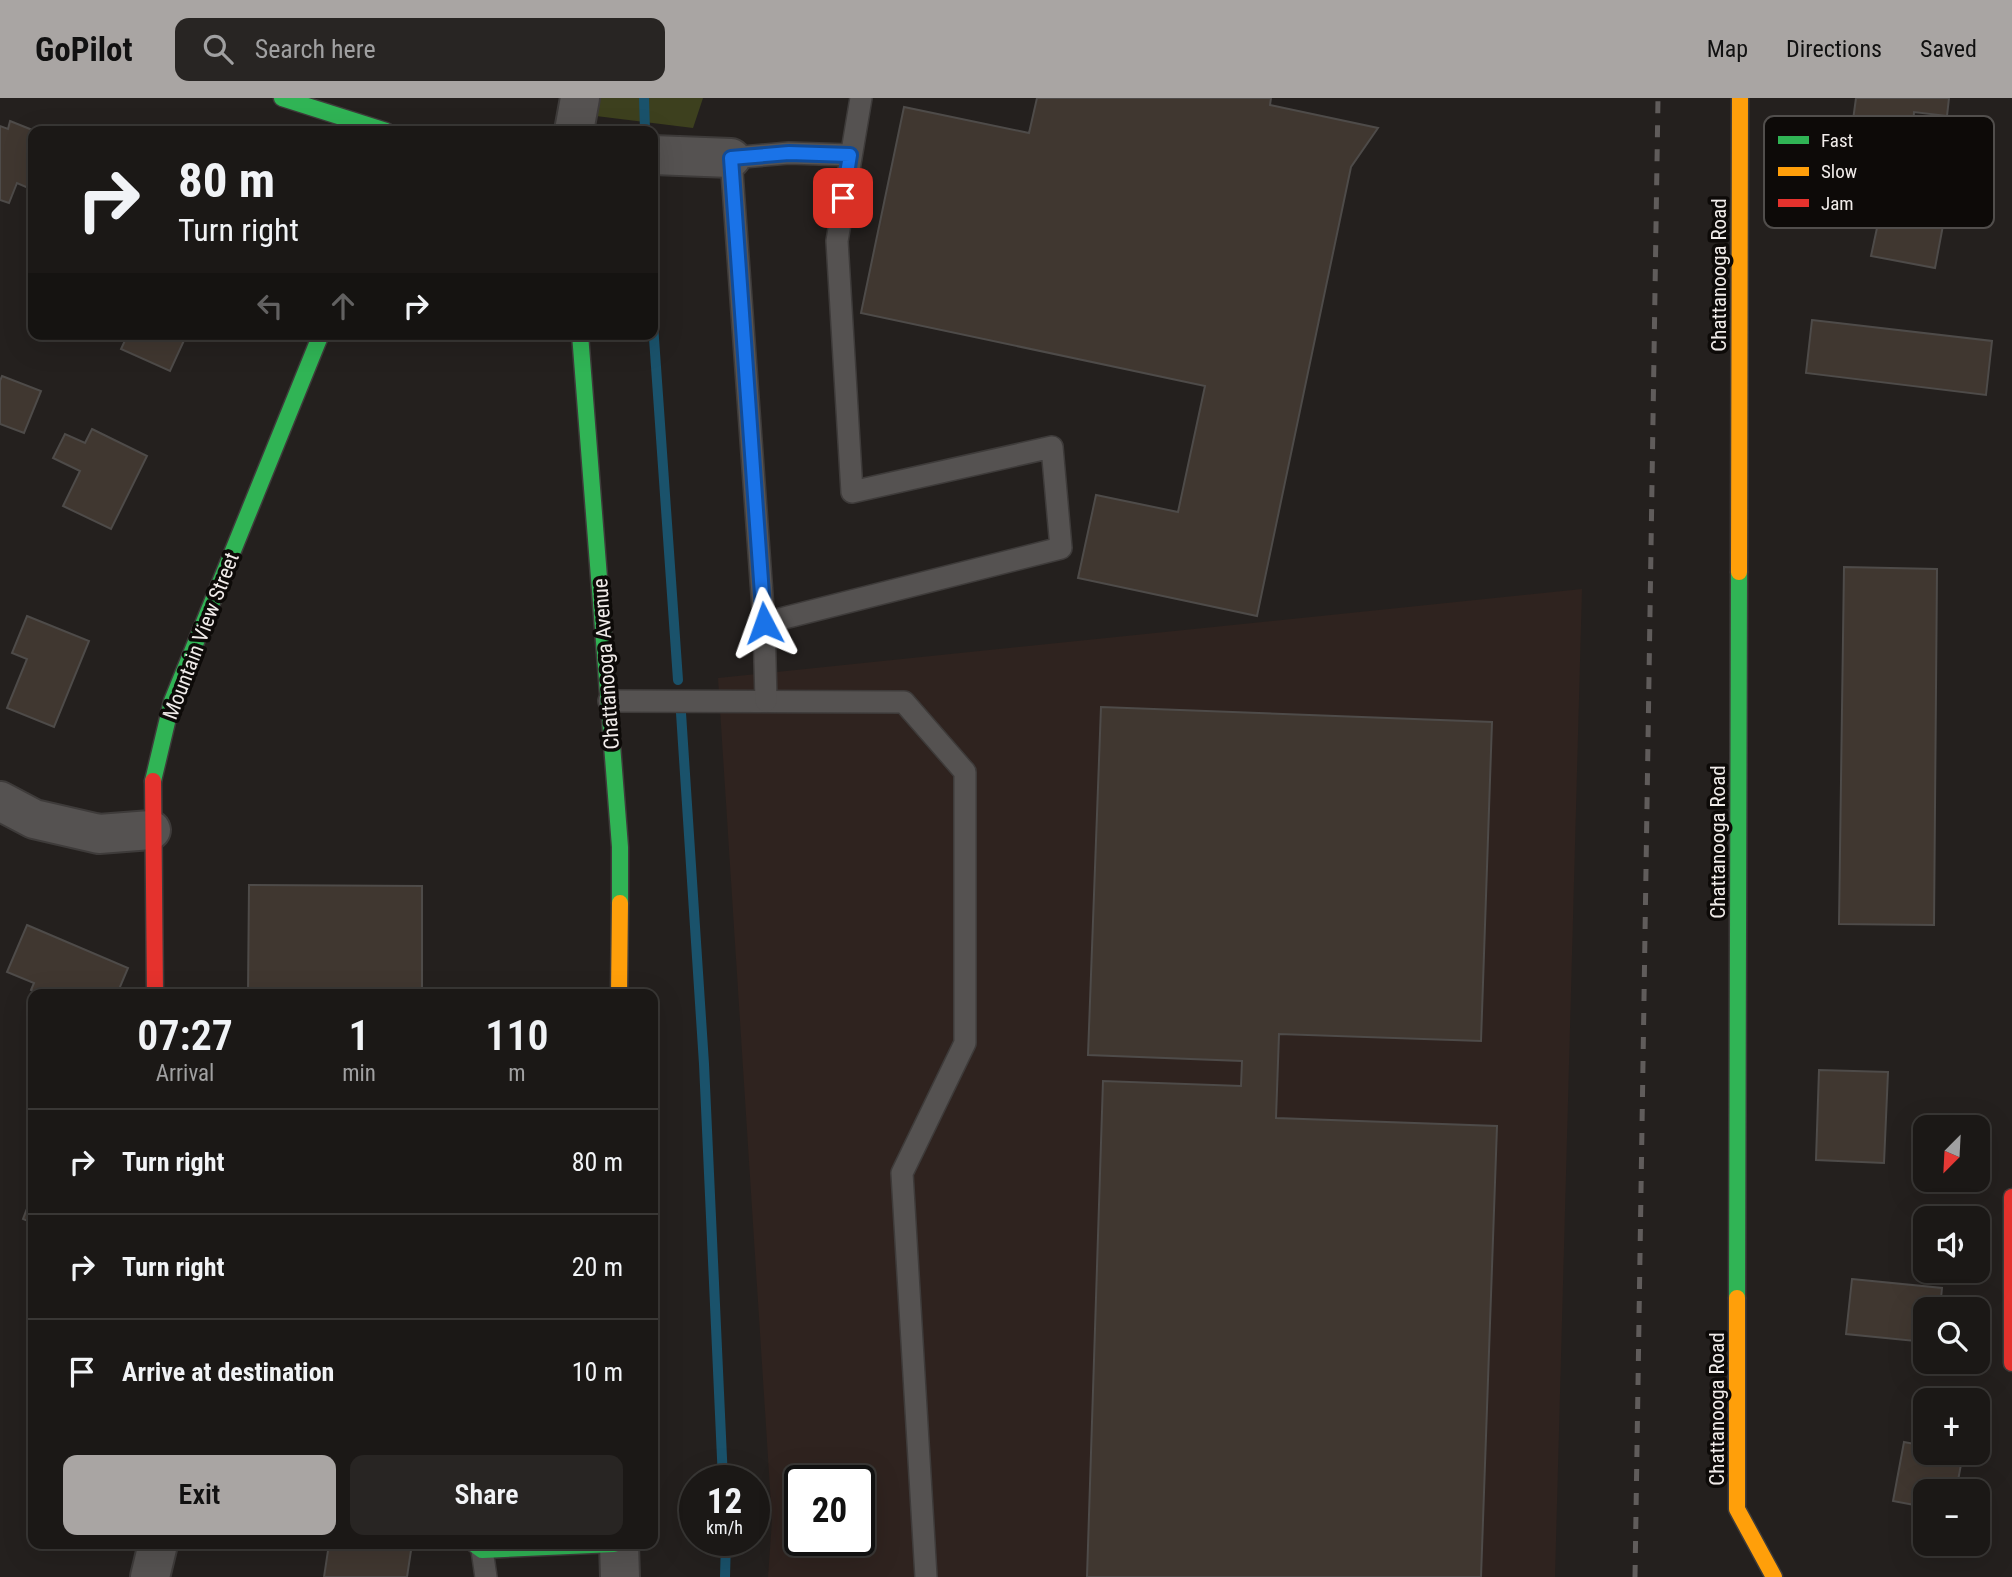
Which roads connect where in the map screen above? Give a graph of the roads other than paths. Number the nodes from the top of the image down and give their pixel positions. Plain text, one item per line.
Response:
1 (282, 98) edge
2 (580, 98) edge
3 (861, 98) edge
4 (1740, 98) edge
5 (370, 126) edge
6 (575, 126) edge
7 (658, 155) edge
8 (850, 155) junction
9 (731, 158) junction
10 (319, 340) edge
11 (580, 340) edge
12 (764, 623) junction
13 (609, 701) junction
14 (766, 701) junction
15 (0, 801) edge
16 (151, 830) junction
17 (155, 989) edge
18 (620, 989) edge
19 (2012, 1196) edge
20 (2011, 1221) edge
21 (2012, 1363) edge
22 (157, 1549) edge
23 (479, 1549) edge
24 (617, 1549) edge
25 (150, 1577) edge
26 (486, 1577) edge
27 (620, 1577) edge
28 (926, 1577) edge
29 (1774, 1577) edge

1 - 5 street
2 - 6 street
3 - 8 lane
4 - 29 street, Chattanooga Road
7 - 9 street
8 - 9 lane
8 - 12 lane
9 - 12 lane
10 - 16 street, Mountain View Street
11 - 13 street, Chattanooga Avenue
12 - 14 lane
13 - 14 lane
13 - 18 street, Chattanooga Avenue
14 - 28 lane
15 - 16 street
16 - 17 street, Mountain View Street
19 - 20 street
20 - 21 street
22 - 25 street
23 - 26 lane
24 - 27 street

